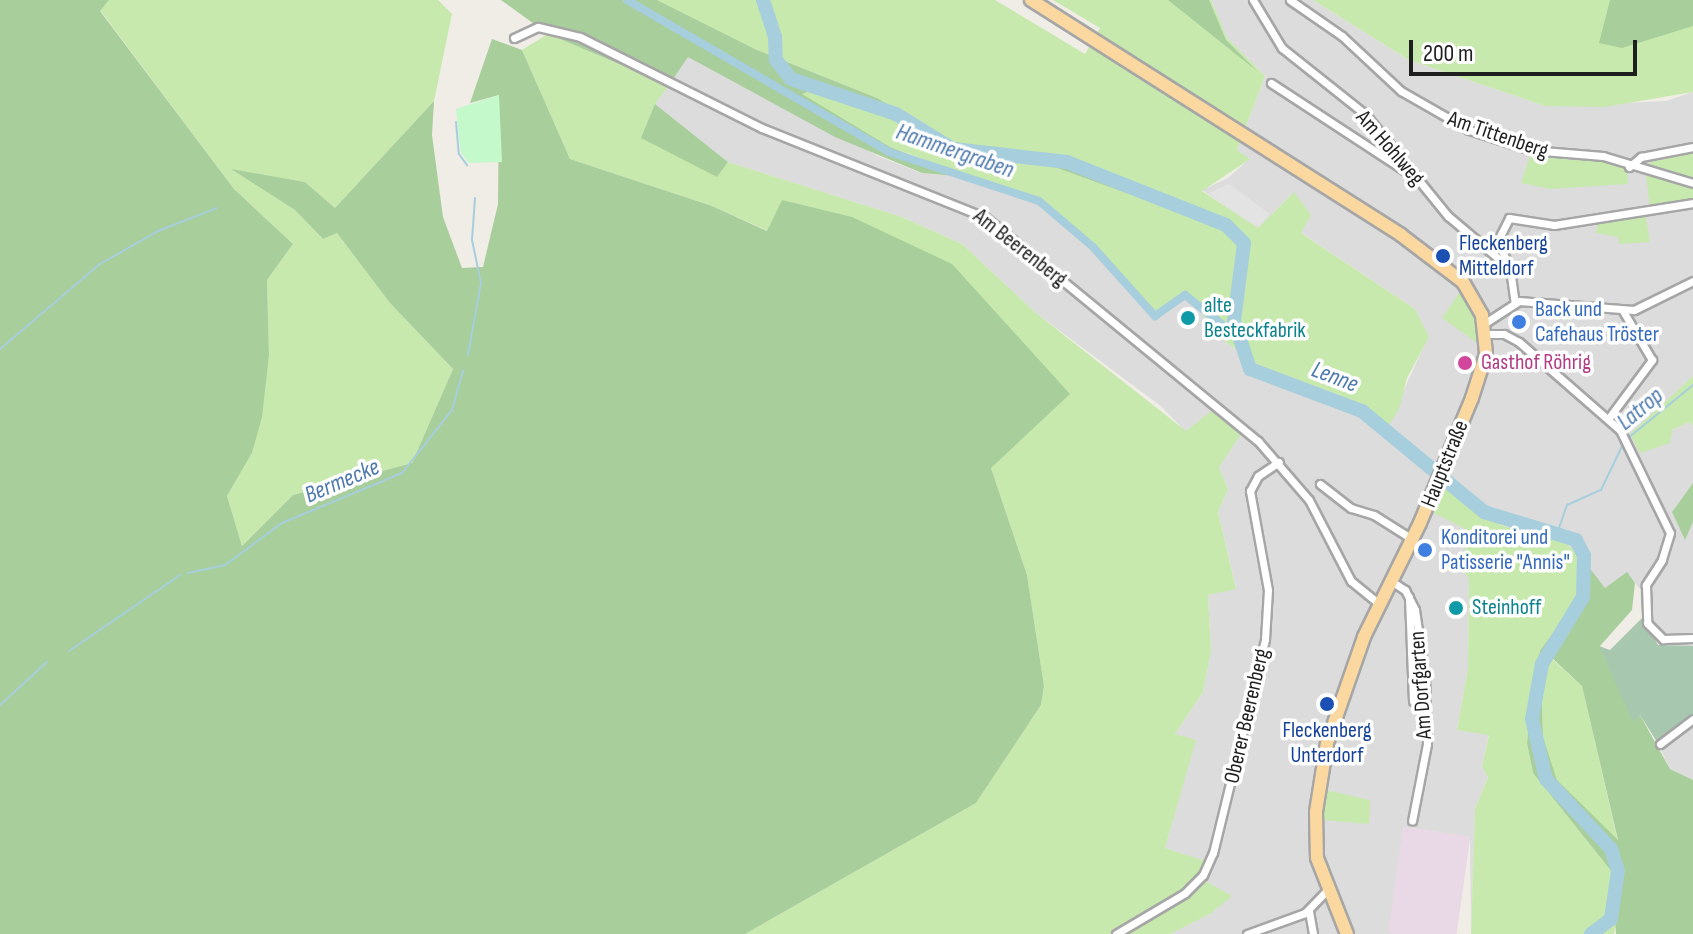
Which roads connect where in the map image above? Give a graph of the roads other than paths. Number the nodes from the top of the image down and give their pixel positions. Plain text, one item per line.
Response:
1 (1031, 0) edge
2 (1253, 0) edge
3 (1290, 0) edge
4 (514, 38) dead end
5 (1271, 83) dead end
6 (1693, 147) edge
7 (1629, 167) junction
8 (1421, 182) junction
9 (1693, 183) edge
10 (1693, 203) edge
11 (1511, 276) junction
12 (1693, 281) edge
13 (1515, 303) junction
14 (1623, 311) junction
15 (1486, 328) junction
16 (1608, 419) junction
17 (1279, 462) junction
18 (1323, 486) dead end
19 (1412, 539) junction
20 (1391, 581) junction
21 (1409, 597) junction
22 (1379, 604) junction
23 (1693, 638) edge
24 (1413, 701) dead end
25 (1693, 719) edge
26 (1660, 744) dead end
27 (1412, 821) dead end
28 (1326, 891) junction
29 (1309, 911) junction
30 (1116, 934) edge
31 (1247, 934) edge
32 (1313, 934) edge
33 (1347, 934) edge

1 - 15 main road
2 - 8 street, Am Hohlweg
3 - 7 street, Am Tittenberg
4 - 17 street, Am Beerenberg
5 - 8 street
6 - 7 street
7 - 9 street, Am Tittenberg
8 - 11 street, Am Hohlweg
10 - 11 street
11 - 13 street
12 - 14 street
13 - 14 street
13 - 15 street
14 - 16 street
15 - 16 street
15 - 19 main road, Hauptstraße
16 - 23 street
17 - 22 street, Am Beerenberg
17 - 30 street, Oberer Beerenberg
18 - 19 street
19 - 20 main road, Hauptstraße
20 - 21 street
20 - 22 main road, Hauptstraße
21 - 24 street, Am Dorfgarten
21 - 27 street, Am Dorfgarten
22 - 28 main road, Hauptstraße
25 - 26 street
28 - 29 street
28 - 33 main road, Hauptstraße
29 - 31 street
29 - 32 street

